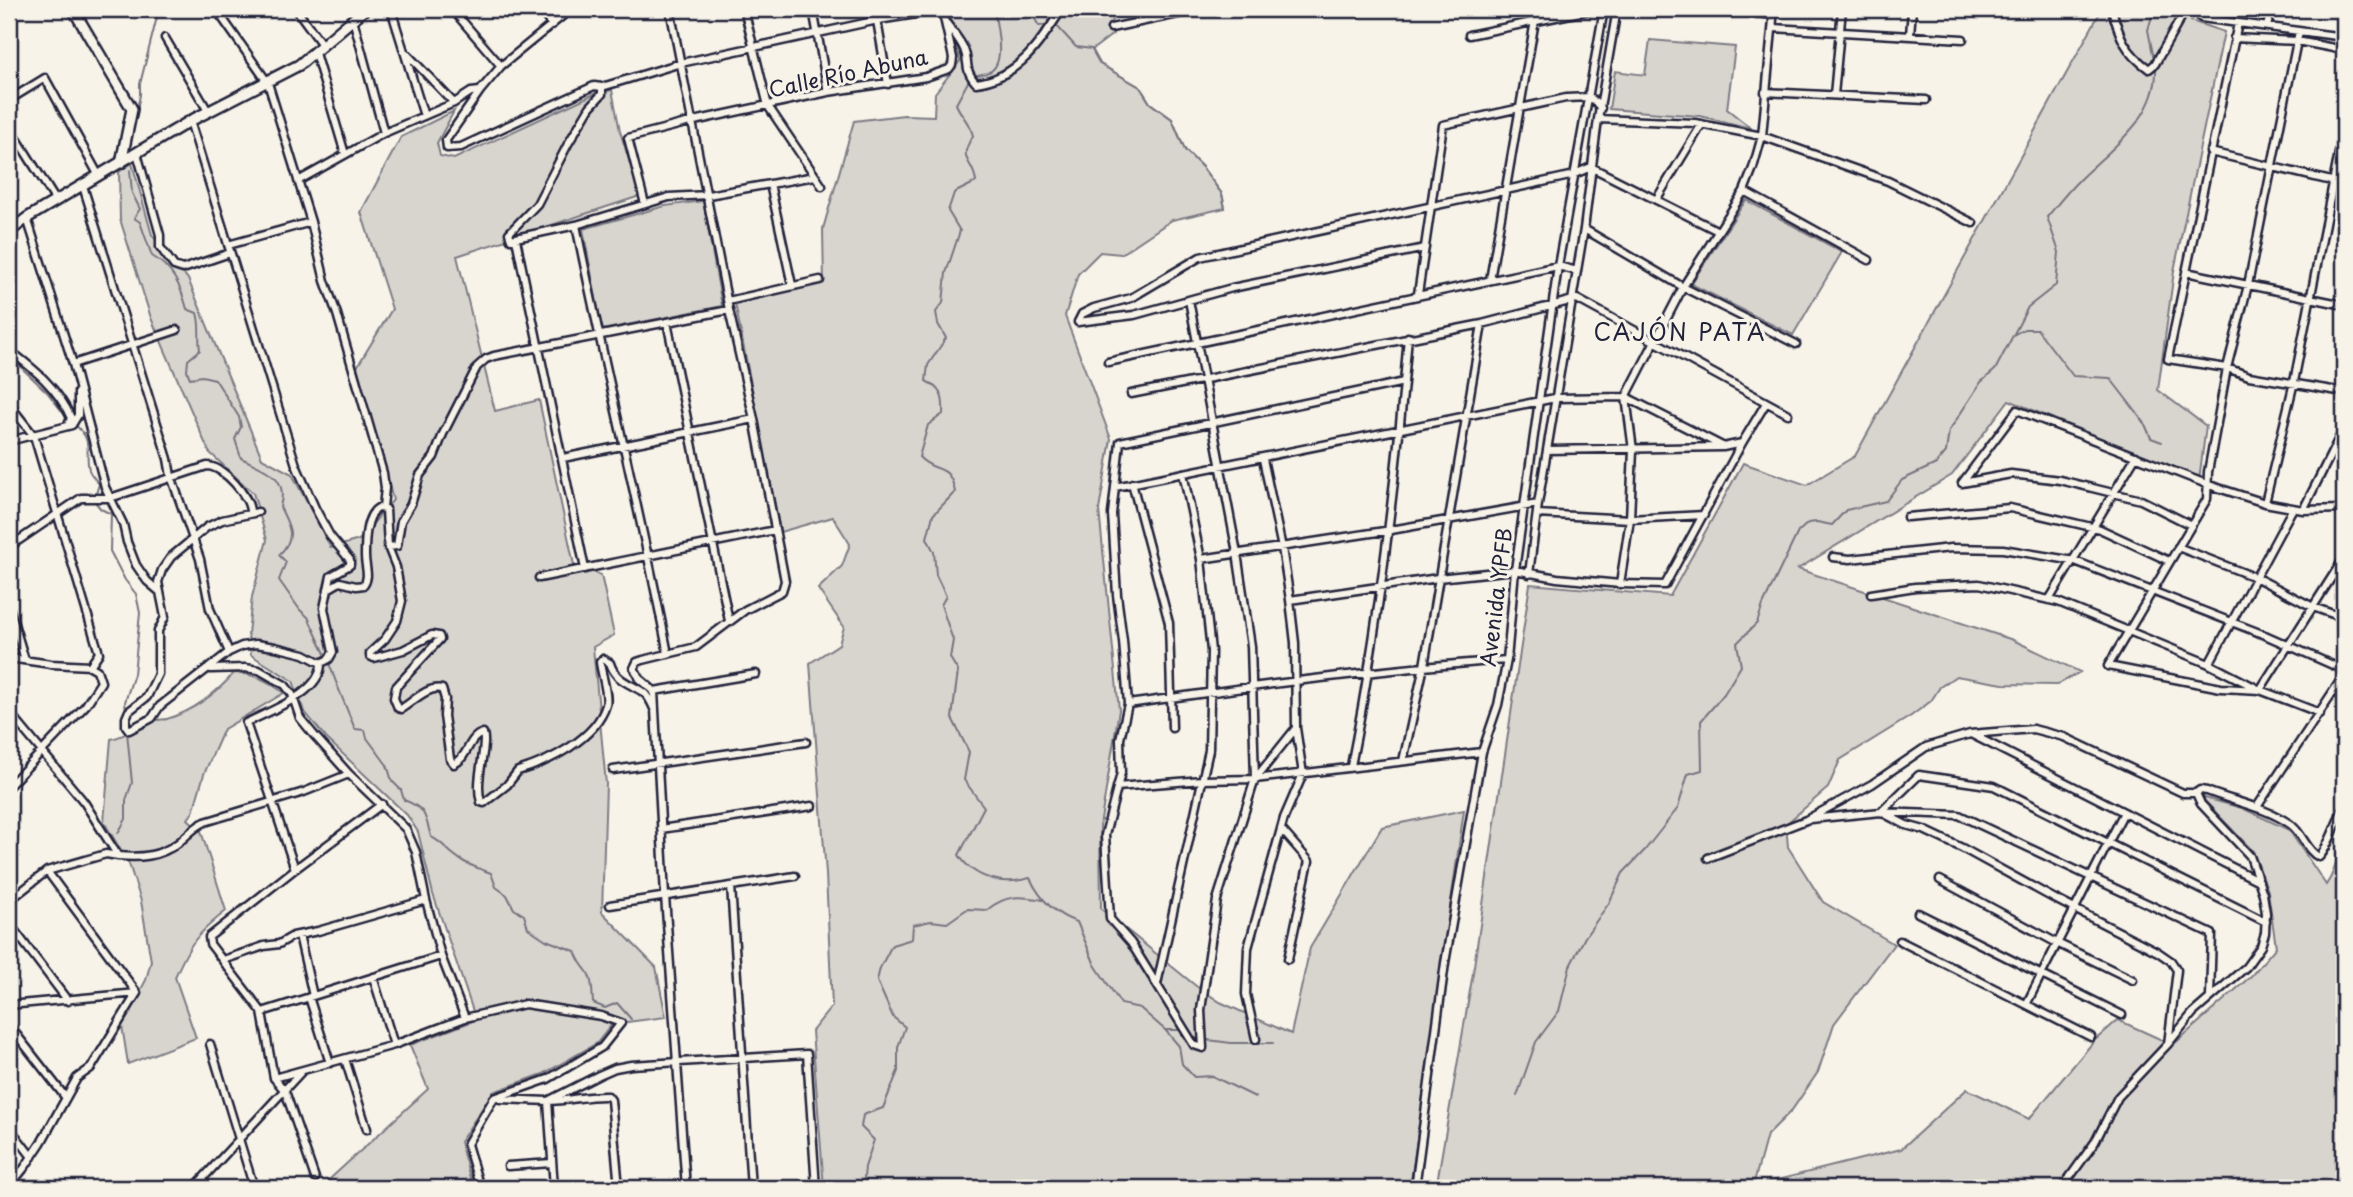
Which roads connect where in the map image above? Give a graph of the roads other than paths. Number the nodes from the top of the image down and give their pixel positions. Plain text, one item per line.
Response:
1 (13, 9) edge
2 (73, 9) edge
3 (216, 9) edge
4 (296, 9) edge
5 (365, 9) edge
6 (391, 9) edge
7 (452, 9) edge
8 (539, 9) edge
9 (571, 9) edge
10 (670, 9) edge
11 (744, 9) edge
12 (813, 9) edge
13 (875, 9) edge
14 (942, 9) edge
15 (1062, 9) edge
16 (1202, 9) edge
17 (1537, 9) edge
18 (1595, 9) edge
19 (1604, 9) edge
20 (1617, 9) edge
21 (1720, 9) edge
22 (1842, 9) edge
23 (1912, 9) edge
24 (2112, 9) edge
25 (2186, 9) edge
26 (2203, 9) edge
27 (2271, 9) edge
28 (9, 11) edge
29 (1774, 12) edge
30 (353, 19) junction
31 (878, 20) junction
32 (945, 21) junction
33 (1535, 21) junction
34 (2238, 23) junction
35 (552, 24) junction
36 (2267, 27) junction
37 (1111, 28) dead end
38 (1773, 28) junction
39 (1840, 31) junction
40 (2299, 31) junction
41 (817, 34) junction
42 (1469, 34) dead end
43 (1910, 35) junction
44 (2344, 37) edge
45 (165, 38) dead end
46 (2234, 38) junction
47 (1963, 39) dead end
48 (2297, 41) junction
49 (323, 46) junction
50 (754, 49) junction
51 (2344, 50) edge
52 (315, 53) junction
53 (405, 53) junction
54 (681, 63) junction
55 (501, 66) junction
56 (268, 83) junction
57 (888, 84) junction
58 (602, 87) junction
59 (480, 91) junction
60 (828, 92) junction
61 (1765, 92) junction
62 (1834, 95) junction
63 (1590, 97) junction
64 (9, 100) edge
65 (1926, 100) dead end
66 (454, 103) junction
67 (768, 106) junction
68 (1520, 108) junction
69 (1601, 108) junction
70 (208, 111) junction
71 (424, 116) junction
72 (1598, 119) junction
73 (190, 121) junction
74 (694, 121) junction
75 (1702, 124) junction
76 (9, 126) edge
77 (2344, 127) edge
78 (384, 133) junction
79 (1762, 136) junction
80 (2210, 152) junction
81 (137, 153) junction
82 (345, 154) junction
83 (121, 163) junction
84 (1591, 167) junction
85 (2272, 167) junction
86 (1573, 174) junction
87 (99, 176) junction
88 (815, 176) junction
89 (298, 181) junction
90 (2333, 181) junction
91 (770, 184) junction
92 (2344, 184) edge
93 (83, 186) junction
94 (822, 186) dead end
95 (1506, 190) junction
96 (1744, 191) junction
97 (708, 195) junction
98 (1656, 200) junction
99 (56, 201) junction
100 (645, 204) junction
101 (1431, 207) junction
102 (27, 218) junction
103 (311, 222) junction
104 (1973, 223) dead end
105 (576, 225) junction
106 (1584, 229) junction
107 (9, 231) edge
108 (1718, 231) junction
109 (516, 239) junction
110 (228, 245) junction
111 (1425, 248) junction
112 (230, 253) junction
113 (1869, 260) dead end
114 (1558, 266) junction
115 (1577, 271) junction
116 (2186, 272) junction
117 (820, 280) dead end
118 (1490, 280) junction
119 (792, 285) junction
120 (2248, 285) junction
121 (1684, 286) junction
122 (1418, 294) junction
123 (2310, 298) junction
124 (1189, 300) junction
125 (727, 301) junction
126 (1572, 302) junction
127 (2344, 305) edge
128 (1553, 306) junction
129 (730, 310) junction
130 (667, 322) junction
131 (1482, 324) junction
132 (177, 330) dead end
133 (598, 337) junction
134 (1408, 337) junction
135 (1656, 341) junction
136 (1197, 343) junction
137 (1796, 344) dead end
138 (132, 345) junction
139 (539, 349) junction
140 (9, 350) edge
141 (1108, 362) dead end
142 (72, 364) junction
143 (2227, 368) junction
144 (1204, 379) junction
145 (1405, 382) junction
146 (2294, 382) junction
147 (78, 383) junction
148 (2344, 392) edge
149 (1131, 394) dead end
150 (1626, 397) junction
151 (1555, 398) junction
152 (1540, 401) junction
153 (1766, 403) junction
154 (9, 404) edge
155 (1788, 414) dead end
156 (1466, 416) junction
157 (754, 419) junction
158 (1212, 422) junction
159 (67, 426) junction
160 (2344, 428) edge
161 (1400, 430) junction
162 (690, 432) junction
163 (34, 436) junction
164 (9, 441) edge
165 (1742, 443) junction
166 (625, 445) junction
167 (1723, 447) junction
168 (1547, 450) junction
169 (1633, 450) junction
170 (2136, 456) junction
171 (563, 458) junction
172 (1263, 458) junction
173 (1220, 465) junction
174 (1182, 473) junction
175 (172, 476) junction
176 (1132, 483) junction
177 (2209, 485) junction
178 (1115, 487) junction
179 (2113, 493) junction
180 (110, 498) junction
181 (2265, 503) junction
182 (1538, 504) junction
183 (1525, 506) junction
184 (383, 507) junction
185 (2293, 508) junction
186 (2344, 509) edge
187 (2303, 510) junction
188 (258, 512) dead end
189 (250, 513) junction
190 (1537, 514) junction
191 (58, 515) junction
192 (1704, 515) junction
193 (1907, 517) dead end
194 (1630, 519) junction
195 (1448, 521) junction
196 (2191, 525) junction
197 (2093, 527) junction
198 (775, 530) junction
199 (1387, 531) junction
200 (193, 539) junction
201 (712, 542) junction
202 (9, 547) edge
203 (388, 547) junction
204 (2178, 547) junction
205 (1282, 548) junction
206 (1237, 553) junction
207 (649, 555) junction
208 (1833, 557) dead end
209 (2344, 558) edge
210 (1201, 559) junction
211 (2073, 561) junction
212 (2169, 561) junction
213 (585, 569) junction
214 (1515, 570) junction
215 (1529, 574) junction
216 (539, 578) dead end
217 (1438, 578) junction
218 (2257, 578) junction
219 (1620, 584) junction
220 (1380, 586) junction
221 (328, 589) junction
222 (2152, 590) junction
223 (161, 593) junction
224 (1871, 594) dead end
225 (1290, 600) junction
226 (2049, 600) junction
227 (9, 607) edge
228 (2313, 607) junction
229 (2344, 618) edge
230 (729, 621) junction
231 (2232, 622) junction
232 (2129, 631) junction
233 (2288, 645) junction
234 (229, 652) junction
235 (668, 654) junction
236 (9, 658) edge
237 (25, 660) junction
238 (1507, 660) junction
239 (321, 663) junction
240 (2209, 664) junction
241 (90, 666) junction
242 (1423, 666) junction
243 (209, 670) junction
244 (1370, 672) junction
245 (2344, 673) edge
246 (756, 674) dead end
247 (1295, 680) junction
248 (1251, 686) junction
249 (2260, 690) junction
250 (654, 691) junction
251 (1210, 692) junction
252 (293, 698) junction
253 (1171, 698) junction
254 (1128, 704) junction
255 (655, 711) junction
256 (9, 712) edge
257 (2320, 713) junction
258 (1172, 728) dead end
259 (1296, 728) junction
260 (1970, 734) junction
261 (806, 742) dead end
262 (41, 751) junction
263 (1482, 752) junction
264 (1403, 761) junction
265 (658, 765) junction
266 (1351, 766) junction
267 (613, 770) dead end
268 (349, 774) junction
269 (1303, 774) junction
270 (1255, 779) junction
271 (1202, 780) junction
272 (9, 786) edge
273 (1117, 788) junction
274 (2196, 793) junction
275 (271, 803) junction
276 (382, 804) junction
277 (812, 806) dead end
278 (2257, 807) junction
279 (2344, 807) edge
280 (1881, 812) junction
281 (2124, 812) junction
282 (1805, 820) junction
283 (661, 829) junction
284 (1281, 829) junction
285 (2108, 843) junction
286 (118, 856) junction
287 (1708, 858) dead end
288 (295, 869) junction
289 (47, 871) junction
290 (795, 876) dead end
291 (2091, 877) junction
292 (1940, 880) dead end
293 (2259, 881) junction
294 (731, 886) junction
295 (665, 896) junction
296 (426, 900) junction
297 (9, 901) edge
298 (610, 905) dead end
299 (2074, 909) junction
300 (1919, 913) dead end
301 (2266, 922) junction
302 (9, 923) edge
303 (299, 935) junction
304 (1900, 941) dead end
305 (2057, 943) junction
306 (441, 956) junction
307 (1288, 959) dead end
308 (223, 960) junction
309 (2042, 973) junction
310 (373, 977) junction
311 (2133, 980) dead end
312 (1157, 985) junction
313 (137, 993) junction
314 (311, 997) junction
315 (2210, 997) junction
316 (68, 1001) junction
317 (2027, 1003) junction
318 (9, 1005) edge
319 (262, 1012) junction
320 (2122, 1015) dead end
321 (465, 1018) junction
322 (9, 1025) edge
323 (2091, 1037) dead end
324 (1255, 1039) dead end
325 (210, 1044) dead end
326 (394, 1045) junction
327 (2167, 1045) junction
328 (345, 1059) junction
329 (742, 1059) junction
330 (330, 1063) junction
331 (678, 1063) junction
332 (302, 1070) junction
333 (274, 1078) junction
334 (284, 1090) junction
335 (66, 1098) junction
336 (494, 1098) junction
337 (548, 1101) junction
338 (9, 1127) edge
339 (367, 1129) dead end
340 (237, 1139) junction
341 (32, 1157) junction
342 (552, 1163) junction
343 (508, 1166) dead end
344 (315, 1178) dead end
345 (9, 1187) edge
346 (167, 1188) edge
347 (193, 1188) edge
348 (254, 1188) edge
349 (481, 1188) edge
350 (554, 1188) edge
351 (619, 1188) edge
352 (686, 1188) edge
353 (751, 1188) edge
354 (816, 1188) edge
355 (1415, 1188) edge
356 (2062, 1188) edge

1 - 28 street
2 - 83 street
3 - 56 street
4 - 49 street
5 - 30 street
6 - 53 street
7 - 55 street
8 - 35 street
9 - 35 street
10 - 54 street
11 - 50 street
12 - 41 street
13 - 31 street
14 - 31 street
14 - 32 street, Calle Río Abuna
15 - 32 street
16 - 37 street
17 - 33 street
18 - 33 street
19 - 63 street, Avenida YPFB
20 - 69 street, Avenida YPFB
21 - 29 street
22 - 39 street
23 - 43 street
24 - 25 street
26 - 34 street
27 - 36 street
29 - 38 street
30 - 49 street
30 - 78 street
31 - 41 street
31 - 57 street
32 - 57 street, Calle Río Abuna
33 - 42 street
33 - 68 street
34 - 36 street
34 - 46 street
35 - 55 street
36 - 40 street
38 - 39 street
38 - 61 street
39 - 43 street
39 - 62 street
40 - 44 street
40 - 48 street
41 - 50 street
41 - 60 street
43 - 47 street
45 - 70 street
46 - 48 street
46 - 80 street
48 - 51 street
48 - 85 street
49 - 52 street
50 - 54 street
50 - 67 street
52 - 56 street
52 - 82 street
53 - 66 street
53 - 71 street
54 - 58 street
54 - 74 street
55 - 59 street
56 - 70 street
56 - 89 street
57 - 60 street, Calle Río Abuna
58 - 59 street
58 - 109 street
59 - 66 street
60 - 67 street, Calle Río Abuna
61 - 62 street
61 - 79 street
62 - 65 street
63 - 68 street
63 - 69 street
63 - 86 street, Avenida YPFB
64 - 87 street
66 - 71 street
67 - 74 street, Calle Río Abuna
67 - 88 street
68 - 95 street
68 - 101 street
69 - 72 street, Avenida YPFB
70 - 73 street
71 - 78 street
72 - 75 street
72 - 84 street, Avenida YPFB
73 - 81 street
73 - 110 street
74 - 97 street
74 - 100 street, Calle Río Abuna
75 - 79 street
75 - 98 street
76 - 99 street
77 - 90 street
78 - 82 street
79 - 96 street
79 - 104 street
80 - 85 street
80 - 116 street
81 - 83 street
81 - 112 street
82 - 89 street
83 - 87 street
84 - 86 street
84 - 98 street
84 - 106 street, Avenida YPFB
85 - 90 street
85 - 120 street
86 - 95 street
86 - 114 street, Avenida YPFB
87 - 93 street
88 - 91 street
88 - 94 street
89 - 103 street
90 - 92 street
90 - 123 street
91 - 97 street
91 - 119 street
93 - 99 street
93 - 138 street
95 - 101 street
95 - 118 street
96 - 108 street
96 - 113 street
97 - 100 street
97 - 125 street
98 - 108 street
99 - 102 street
100 - 105 street
101 - 111 street
101 - 124 street
102 - 107 street
102 - 142 street
103 - 110 street
103 - 184 street
105 - 109 street
105 - 133 street
106 - 115 street, Avenida YPFB
106 - 121 street
108 - 121 street
109 - 139 street
110 - 112 street
111 - 122 street
111 - 124 street
112 - 221 street
114 - 115 street
114 - 118 street
114 - 128 street, Avenida YPFB
115 - 126 street, Avenida YPFB
116 - 120 street
116 - 143 street
117 - 119 street
118 - 122 street
119 - 125 street
120 - 123 street
120 - 143 street
121 - 135 street
121 - 137 street
122 - 136 street
123 - 127 street
123 - 146 street
124 - 136 street
125 - 129 street
126 - 128 street
126 - 135 street
126 - 151 street, Avenida YPFB
128 - 131 street
128 - 152 street, Avenida YPFB
129 - 130 street
129 - 157 street
130 - 133 street
130 - 162 street
131 - 134 street
131 - 156 street
132 - 138 street
133 - 139 street
133 - 166 street
134 - 144 street
134 - 145 street
135 - 150 street
135 - 153 street
136 - 141 street
136 - 144 street
138 - 142 street
138 - 175 street
139 - 171 street
139 - 203 street
140 - 159 street
142 - 147 street
143 - 146 street
143 - 177 street
144 - 149 street
144 - 158 street
145 - 158 street
145 - 161 street
146 - 148 street
146 - 181 street
147 - 159 street
147 - 180 street
150 - 151 street
150 - 167 street
150 - 169 street
151 - 152 street
151 - 168 street, Avenida YPFB
152 - 156 street
152 - 183 street, Avenida YPFB
153 - 155 street
153 - 165 street
154 - 163 street
156 - 161 street
156 - 195 street
157 - 162 street
157 - 198 street
158 - 173 street
158 - 178 street
159 - 163 street
160 - 187 street
161 - 172 street
161 - 199 street
162 - 166 street
162 - 201 street
163 - 164 street
163 - 191 street
165 - 167 street
165 - 192 street
166 - 171 street
166 - 207 street
167 - 169 street
168 - 169 street
168 - 182 street, Avenida YPFB
169 - 194 street
170 - 177 street
170 - 179 street
170 - 179 street
171 - 213 street
172 - 173 street
172 - 205 street
173 - 174 street
173 - 206 street
174 - 176 street
174 - 210 street
175 - 180 street
175 - 189 street
175 - 200 street
176 - 178 street
176 - 253 street
177 - 181 street
177 - 196 street
178 - 254 street
179 - 196 street
179 - 197 street
180 - 191 street
180 - 223 street
181 - 185 street
182 - 183 street
182 - 190 street, Avenida YPFB
183 - 195 street
183 - 214 street, Avenida YPFB
184 - 203 street
184 - 221 street
185 - 187 street
185 - 218 street
186 - 187 street
188 - 189 street
189 - 200 street
190 - 194 street
190 - 215 street, Avenida YPFB
191 - 202 street
191 - 241 street
192 - 194 street
192 - 219 street
193 - 197 street
194 - 219 street
195 - 199 street
195 - 217 street
196 - 204 street
197 - 211 street
197 - 212 street
198 - 201 street
198 - 230 street
199 - 205 street
199 - 220 street
200 - 223 street
200 - 234 street
201 - 207 street
201 - 230 street
203 - 255 street
204 - 212 street
204 - 218 street
205 - 206 street
205 - 225 street
206 - 210 street
206 - 248 street
207 - 213 street
207 - 235 street
208 - 211 street
209 - 228 street
210 - 251 street
211 - 222 street
211 - 226 street
212 - 222 street
213 - 216 street
214 - 215 street
214 - 217 street
214 - 238 street, Avenida YPFB
215 - 219 street
217 - 220 street
217 - 242 street
218 - 228 street
218 - 231 street
220 - 225 street
220 - 244 street
221 - 239 street
222 - 231 street
222 - 232 street
223 - 243 street
224 - 226 street
225 - 247 street
226 - 232 street
227 - 237 street
228 - 229 street
228 - 233 street
230 - 235 street
231 - 233 street
231 - 240 street
232 - 240 street
232 - 249 street
233 - 245 street
233 - 249 street
234 - 239 street
234 - 243 street
235 - 250 street
236 - 237 street
237 - 241 street
238 - 242 street
238 - 263 street, Avenida YPFB
239 - 252 street
240 - 249 street
241 - 262 street
242 - 244 street
242 - 264 street
243 - 252 street
244 - 247 street
244 - 266 street
245 - 257 street
246 - 250 street
247 - 248 street
247 - 259 street
248 - 251 street
248 - 270 street
249 - 257 street
250 - 255 street
251 - 253 street
251 - 271 street
252 - 268 street
252 - 275 street
253 - 254 street
253 - 258 street
254 - 273 street
255 - 265 street
256 - 262 street
257 - 278 street
259 - 269 street
259 - 270 street
260 - 274 street
260 - 281 street
260 - 282 street
261 - 265 street
262 - 272 street
262 - 286 street
263 - 264 street
263 - 355 street, Avenida YPFB
264 - 266 street
265 - 267 street
265 - 283 street
266 - 269 street
268 - 275 street
268 - 276 street
269 - 270 street
269 - 284 street
270 - 271 street
270 - 312 street
271 - 273 street
271 - 312 street
273 - 312 street
274 - 278 street
274 - 293 street
275 - 286 street
275 - 288 street
276 - 288 street
276 - 296 street
277 - 283 street
278 - 279 street
280 - 282 street
280 - 285 street
280 - 291 street
280 - 299 street
281 - 285 street
281 - 293 street
282 - 287 street
283 - 295 street
284 - 307 street
284 - 324 street
285 - 291 street
285 - 301 street
286 - 289 street
288 - 308 street
289 - 297 street
289 - 313 street
290 - 294 street
291 - 299 street
291 - 315 street
292 - 305 street
293 - 301 street
294 - 295 street
294 - 329 street
295 - 298 street
295 - 331 street
296 - 303 street
296 - 306 street
299 - 305 street
299 - 327 street
300 - 309 street
301 - 315 street
302 - 316 street
303 - 308 street
303 - 314 street
304 - 317 street
305 - 309 street
305 - 311 street
306 - 310 street
306 - 321 street
308 - 319 street
309 - 317 street
309 - 320 street
310 - 314 street
310 - 326 street
313 - 316 street
313 - 335 street
314 - 319 street
314 - 330 street
315 - 327 street
316 - 318 street
317 - 323 street
319 - 333 street
321 - 326 street
321 - 336 street
322 - 335 street
325 - 340 street
326 - 328 street
327 - 356 street
328 - 330 street
328 - 339 street
329 - 331 street
329 - 353 street
329 - 354 street
330 - 332 street
331 - 337 street
331 - 352 street
332 - 333 street
332 - 334 street
333 - 334 street
334 - 340 street
334 - 344 street
335 - 341 street
336 - 337 street
336 - 349 street
337 - 342 street
337 - 351 street
338 - 341 street
340 - 347 street
340 - 348 street
341 - 345 street
342 - 343 street
342 - 350 street
346 - 347 street

